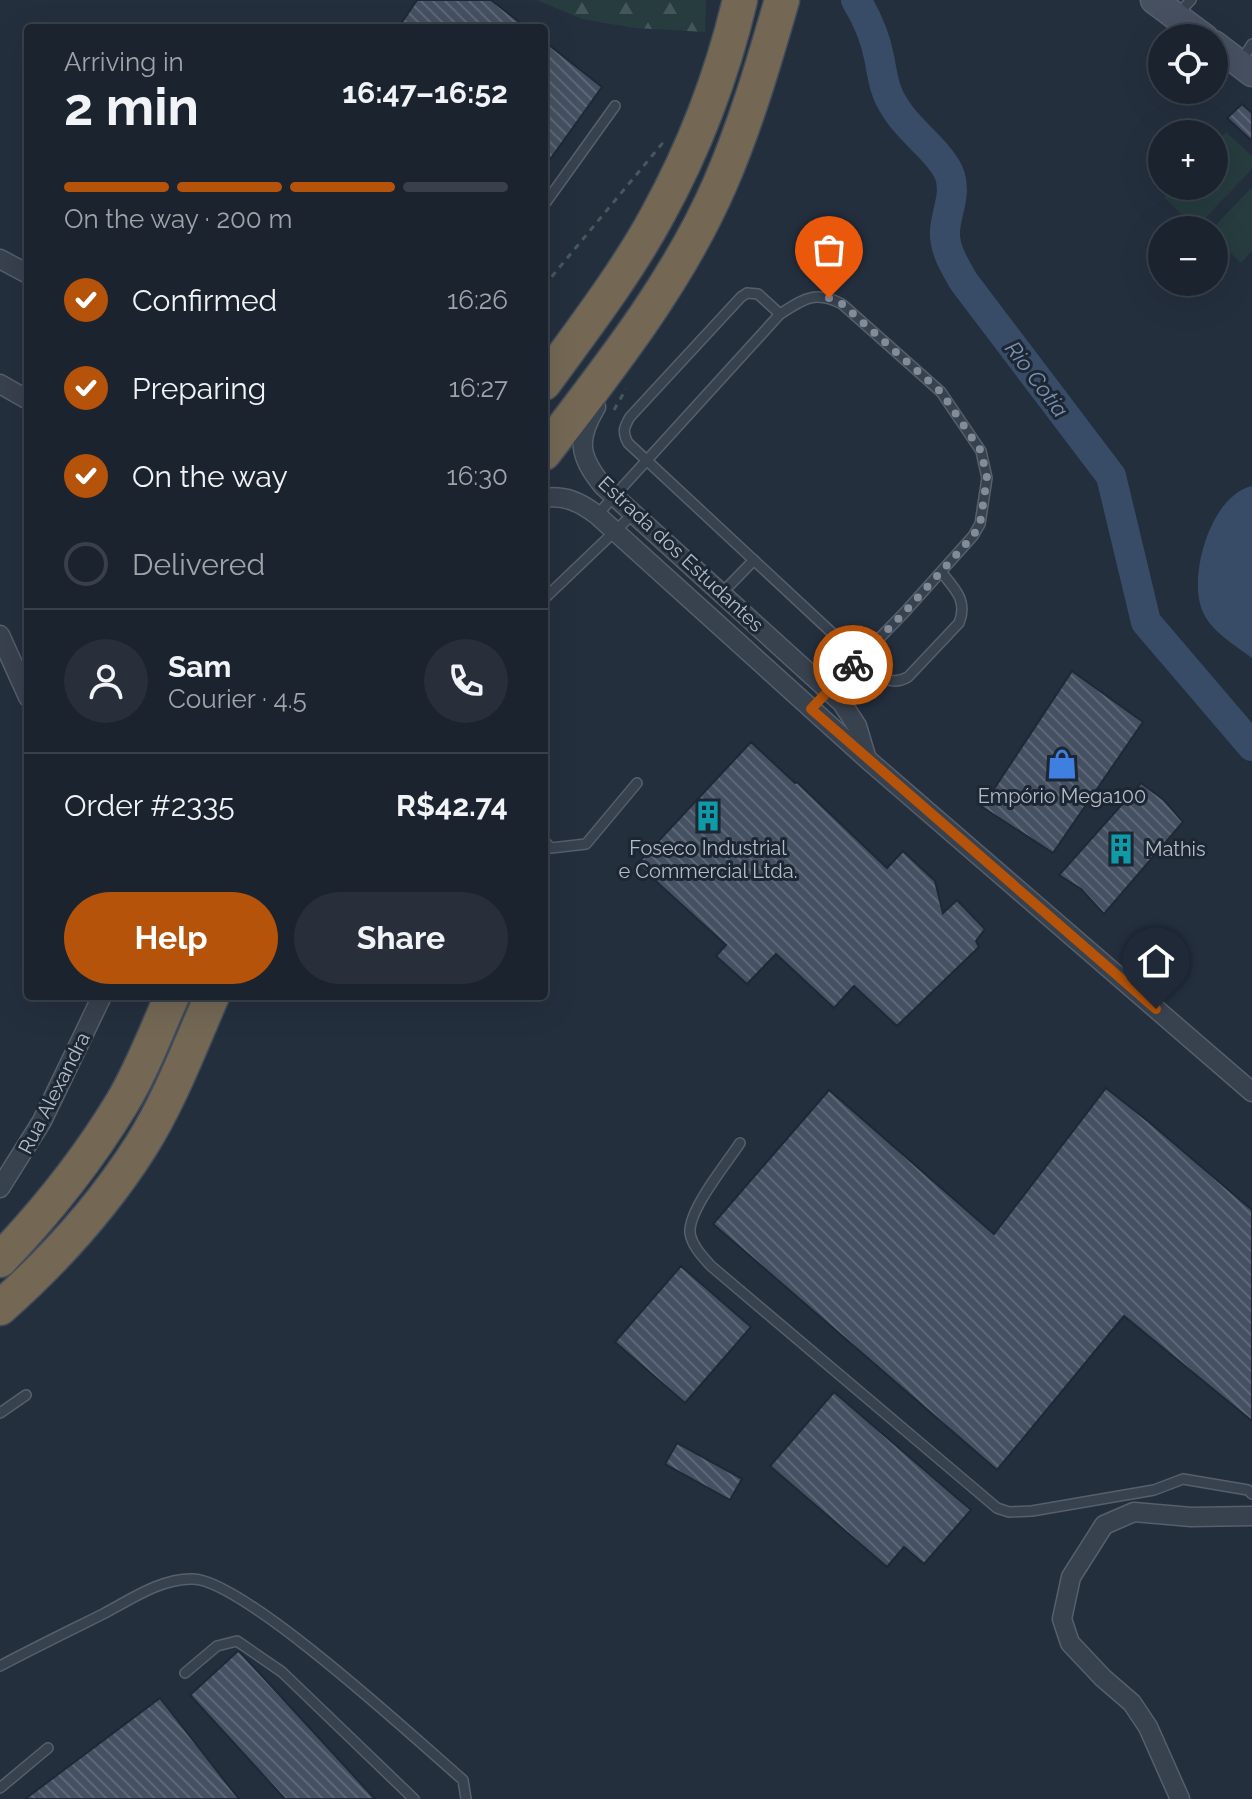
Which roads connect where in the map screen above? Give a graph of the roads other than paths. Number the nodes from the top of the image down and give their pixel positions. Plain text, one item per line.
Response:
1 (740, 0) edge
2 (782, 0) edge
3 (1154, 0) edge
4 (1183, 8) edge
5 (1228, 51) edge
6 (1248, 60) edge
7 (615, 106) dead end
8 (548, 199) edge
9 (688, 246) junction
10 (0, 259) edge
11 (24, 272) edge
12 (780, 314) junction
13 (548, 377) edge
14 (0, 384) edge
15 (24, 398) edge
16 (548, 448) edge
17 (647, 461) junction
18 (615, 495) junction
19 (548, 498) edge
20 (634, 513) junction
21 (597, 515) junction
22 (615, 531) junction
23 (754, 560) junction
24 (942, 573) junction
25 (722, 593) junction
26 (548, 595) edge
27 (0, 635) edge
28 (859, 658) junction
29 (24, 688) edge
30 (829, 690) junction
31 (811, 709) junction
32 (867, 759) junction
33 (637, 783) dead end
34 (548, 845) edge
35 (100, 1000) edge
36 (170, 1000) edge
37 (210, 1000) edge
38 (1252, 1092) edge
39 (740, 1143) dead end
40 (0, 1188) edge
41 (0, 1260) edge
42 (6, 1305) edge
43 (26, 1395) dead end
44 (0, 1413) edge
45 (1252, 1494) edge
46 (1252, 1516) edge
47 (0, 1666) edge
48 (185, 1673) dead end
49 (48, 1748) dead end
50 (0, 1788) edge
51 (414, 1799) edge
52 (466, 1799) edge
53 (1180, 1799) edge

1 - 13 highway
2 - 9 highway
3 - 4 main road
5 - 6 main road
7 - 8 lane
9 - 16 highway
9 - 18 street, Estrada dos Estudantes
10 - 11 street
12 - 17 lane
12 - 17 lane
12 - 24 lane
14 - 15 street
17 - 18 lane
17 - 23 lane
18 - 20 street, Estrada dos Estudantes
18 - 21 lane
19 - 21 street, Estrada dos Estudantes
20 - 22 lane
20 - 25 street, Estrada dos Estudantes
21 - 22 street, Estrada dos Estudantes
22 - 26 lane
22 - 31 street, Estrada dos Estudantes
23 - 25 lane
23 - 28 lane
24 - 28 lane
24 - 28 lane
25 - 30 street, Estrada dos Estudantes
27 - 29 street
28 - 30 lane
30 - 31 street
30 - 32 street, Estrada dos Estudantes
31 - 32 street, Estrada dos Estudantes
32 - 38 street, Estrada dos Estudantes
33 - 34 lane
35 - 40 street, Rua Alexandra
36 - 41 highway
37 - 42 highway
39 - 45 lane
43 - 44 lane
46 - 53 street
47 - 52 lane
48 - 51 lane
49 - 50 lane

